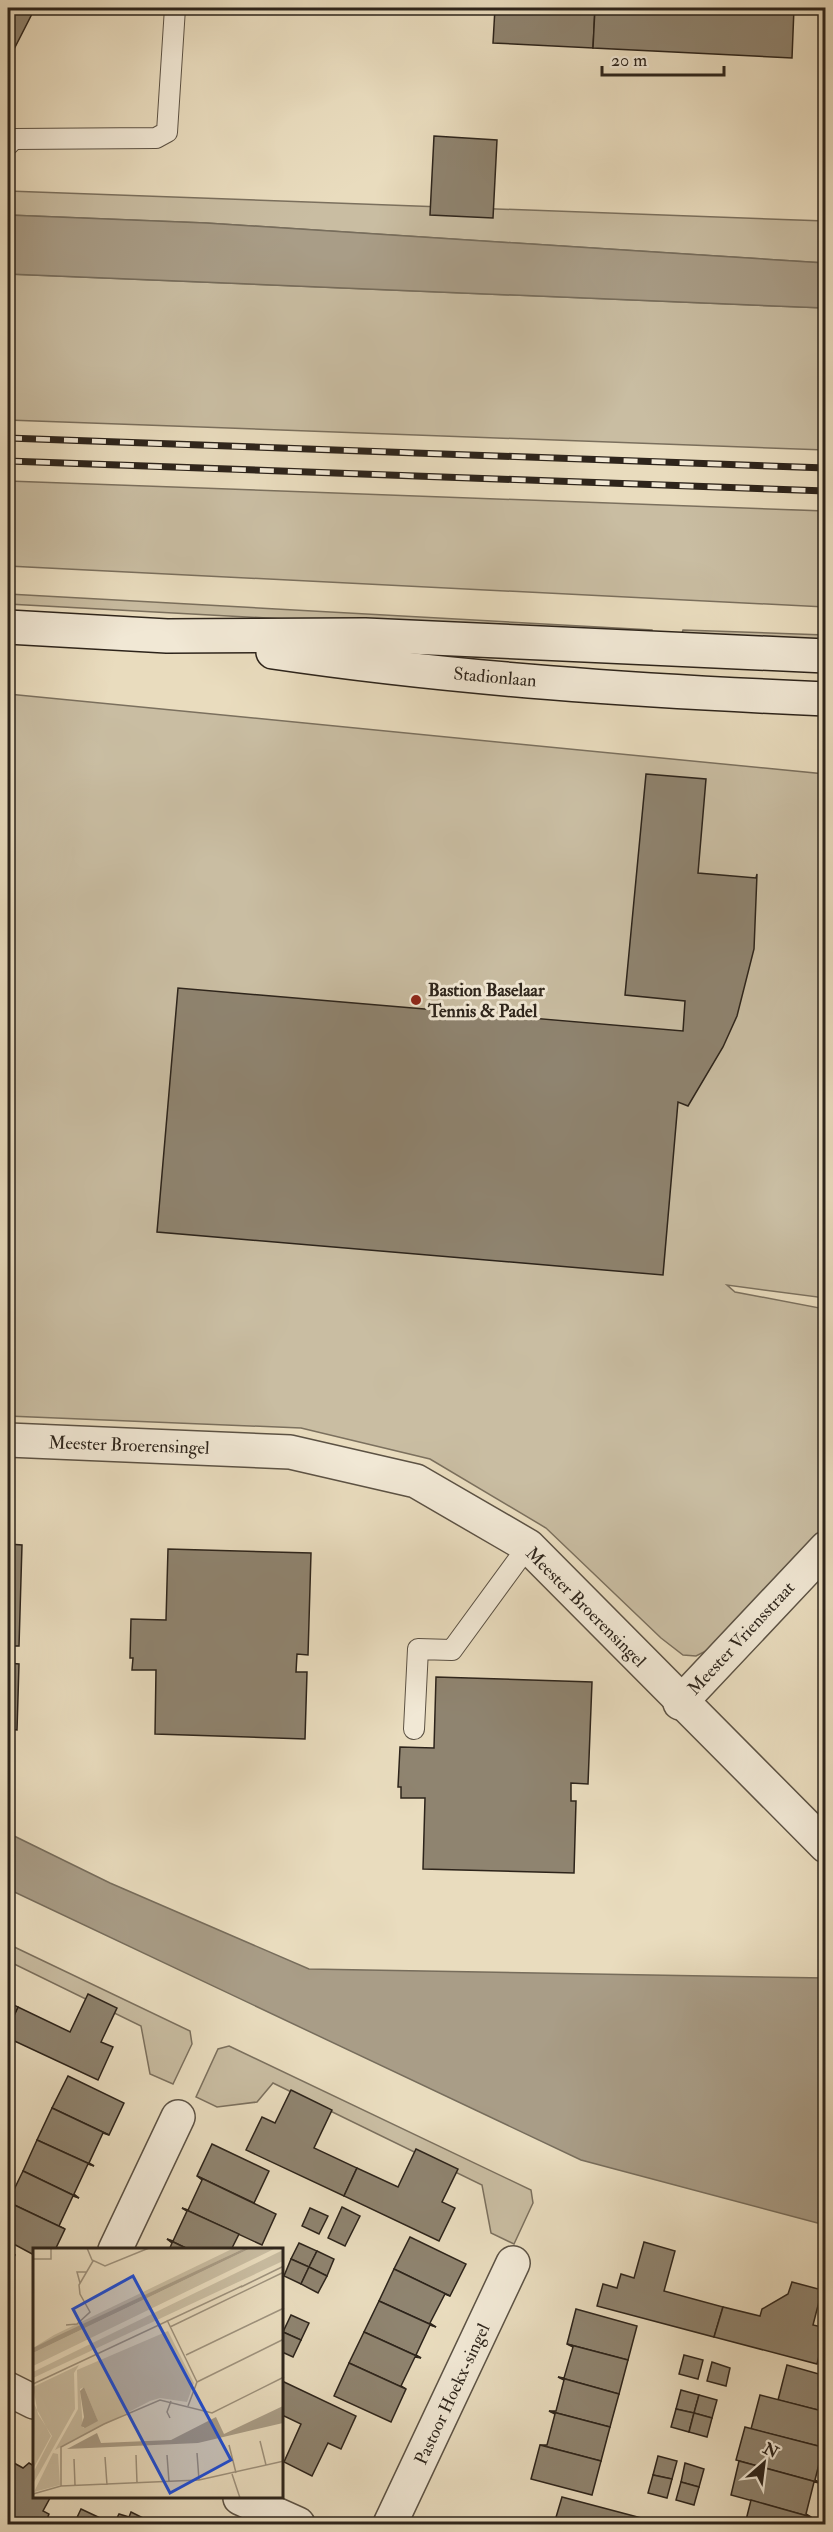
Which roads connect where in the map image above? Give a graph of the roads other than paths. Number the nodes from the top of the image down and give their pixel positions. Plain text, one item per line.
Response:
1 (175, 8) edge
2 (8, 145) edge
3 (8, 627) edge
4 (167, 636) junction
5 (825, 656) edge
6 (825, 699) edge
7 (8, 1440) edge
8 (528, 1546) junction
9 (825, 1548) edge
10 (680, 1702) junction
11 (414, 1729) dead end
12 (825, 1846) edge
13 (178, 2117) dead end
14 (116, 2248) edge
15 (513, 2264) dead end
16 (8, 2389) edge
17 (33, 2402) edge
18 (242, 2499) edge
19 (298, 2524) edge
20 (390, 2524) edge

1 - 2 lane
3 - 4 street, Stadionlaan
4 - 5 street, Stadionlaan
4 - 6 street, Stadionlaan
7 - 8 street, Meester Broerensingel
8 - 10 street, Meester Broerensingel
8 - 11 lane
9 - 10 street, Meester Vriensstraat
10 - 12 street, Meester Broerensingel
13 - 14 street
15 - 20 street, Pastoor Hoekx-singel
16 - 17 street
18 - 19 street

